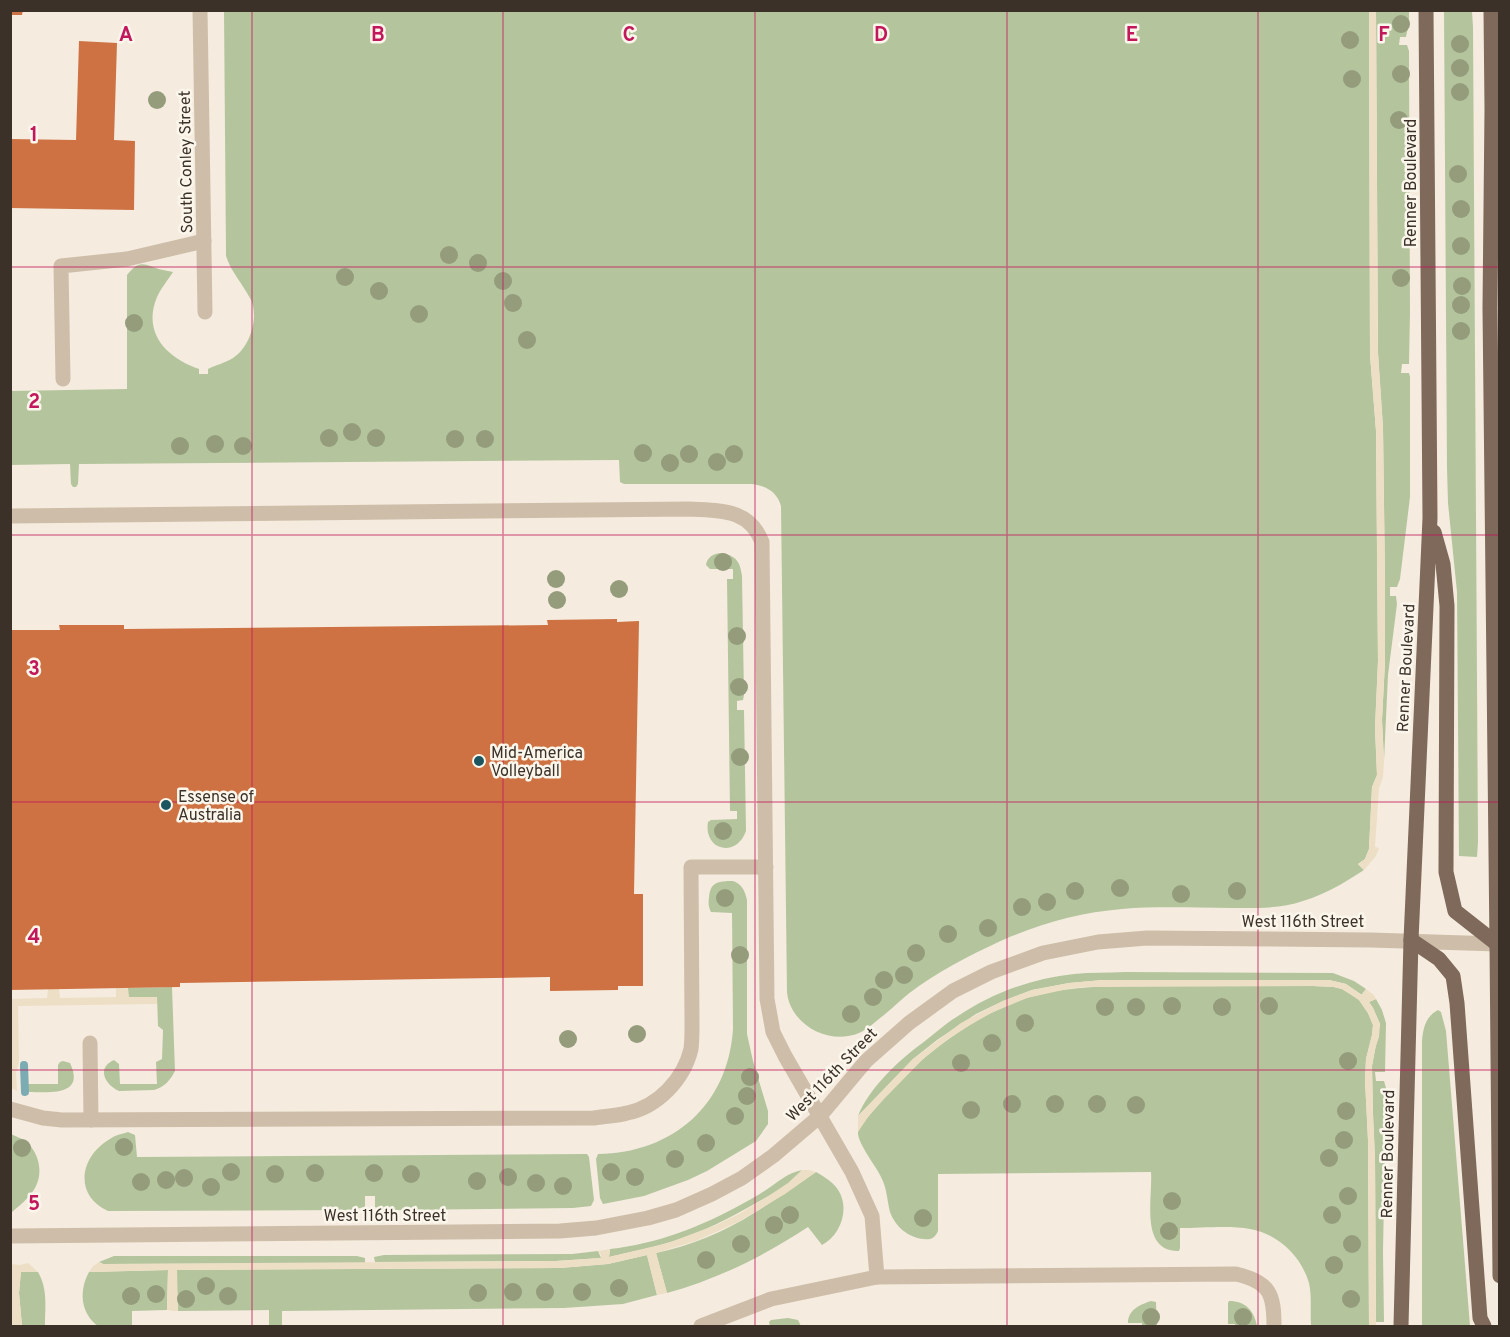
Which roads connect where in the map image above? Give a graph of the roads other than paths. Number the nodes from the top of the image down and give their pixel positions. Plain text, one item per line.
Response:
1 (200, 10) edge
2 (1426, 10) edge
3 (1491, 10) edge
4 (1496, 109) edge
5 (204, 241) junction
6 (1495, 308) edge
7 (205, 312) dead end
8 (63, 379) dead end
9 (10, 516) edge
10 (1430, 518) junction
11 (1496, 533) edge
12 (766, 867) junction
13 (1411, 940) junction
14 (1499, 944) edge
15 (90, 1042) dead end
16 (10, 1109) edge
17 (820, 1116) junction
18 (91, 1120) junction
19 (10, 1236) edge
20 (877, 1276) junction
21 (1500, 1276) edge
22 (701, 1326) edge
23 (1274, 1326) edge
24 (1401, 1326) edge
25 (1484, 1326) edge

1 - 5 street, South Conley Street
2 - 10 main road, Renner Boulevard
3 - 4 main road
4 - 6 main road
5 - 7 street, South Conley Street
5 - 8 street
6 - 11 main road
9 - 12 street
10 - 13 main road, Renner Boulevard
10 - 14 main road
11 - 14 main road
12 - 17 street
12 - 18 street
13 - 14 street, West 116th Street
13 - 17 street, West 116th Street
13 - 24 main road, Renner Boulevard
13 - 25 main road
14 - 21 main road
15 - 18 street
16 - 18 street
17 - 19 street, West 116th Street
17 - 20 street
20 - 22 street
20 - 23 street

